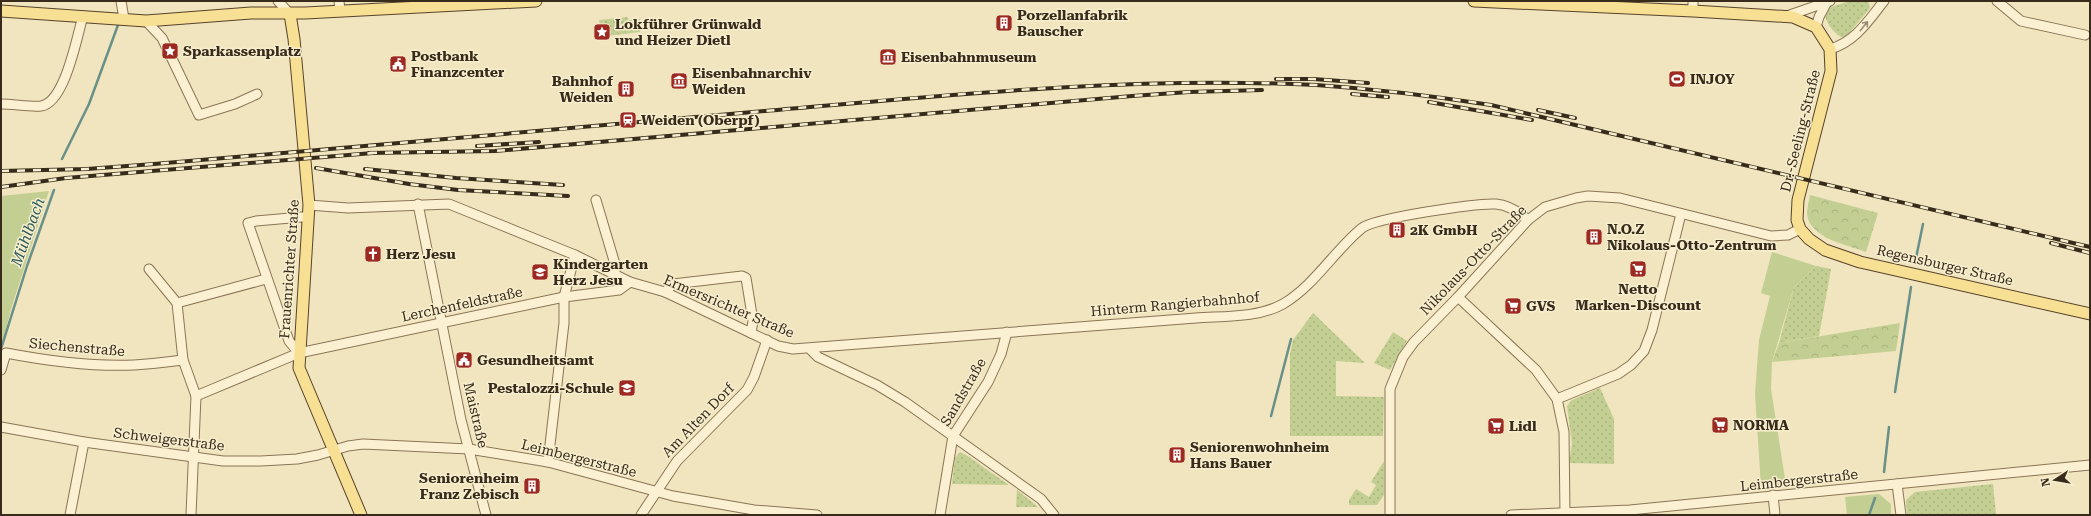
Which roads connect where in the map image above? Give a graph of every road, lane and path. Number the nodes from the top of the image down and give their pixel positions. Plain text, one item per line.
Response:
1 (122, 1) edge
2 (278, 1) edge
3 (536, 1) edge
4 (1474, 1) edge
5 (1884, 1) edge
6 (1997, 1) edge
7 (1529, 2) edge
8 (1828, 2) edge
9 (340, 6) edge
10 (1693, 6) edge
11 (1, 11) edge
12 (290, 14) junction
13 (83, 16) junction
14 (1784, 17) junction
15 (124, 19) junction
16 (146, 20) junction
17 (1816, 27) junction
18 (2085, 35) dead end
19 (1830, 49) junction
20 (257, 94) dead end
21 (1, 104) edge
22 (596, 200) dead end
23 (418, 204) junction
24 (309, 205) junction
25 (1681, 214) junction
26 (302, 217) dead end
27 (1528, 220) junction
28 (1800, 229) junction
29 (575, 255) junction
30 (149, 269) dead end
31 (615, 274) junction
32 (266, 279) junction
33 (630, 282) junction
34 (665, 292) junction
35 (564, 297) junction
36 (1458, 297) junction
37 (177, 303) junction
38 (2090, 314) edge
39 (441, 322) junction
40 (1007, 332) junction
41 (751, 333) junction
42 (767, 340) junction
43 (810, 349) junction
44 (299, 353) junction
45 (183, 360) junction
46 (1, 370) edge
47 (196, 396) junction
48 (1557, 399) junction
49 (1, 427) edge
50 (953, 436) junction
51 (84, 442) junction
52 (469, 449) junction
53 (334, 450) junction
54 (193, 458) junction
55 (548, 462) junction
56 (2090, 465) edge
57 (1897, 484) junction
58 (656, 492) junction
59 (1773, 495) junction
60 (1565, 514) edge
61 (70, 515) edge
62 (191, 515) edge
63 (361, 515) edge
64 (486, 515) edge
65 (641, 515) edge
66 (817, 515) edge
67 (940, 515) edge
68 (1054, 515) edge
69 (1390, 515) edge
70 (1511, 515) edge
71 (1775, 515) edge
72 (1901, 515) edge

1 - 15 street
2 - 12 street
3 - 9 main road
4 - 7 main road
19 -> 5 street
6 - 18 street
7 - 10 main road
8 - 14 street
8 - 17 street
9 - 12 main road
10 - 14 main road
11 - 13 main road
12 - 16 main road
12 - 24 main road, Frauenrichter Straße
13 - 15 main road
13 - 21 street
14 - 17 main road
15 - 16 main road
16 - 20 street
17 - 19 main road, Dr.-Seeling-Straße
19 - 28 main road, Dr.-Seeling-Straße
22 - 31 street
23 - 24 street, Ermersrichter Straße
23 - 29 street, Ermersrichter Straße
23 - 39 street, Maistraße
24 - 44 main road, Frauenrichter Straße
25 - 27 street, Nikolaus-Otto-Straße
25 - 28 street, Nikolaus-Otto-Straße
25 - 48 street
26 - 32 street
27 - 36 street, Nikolaus-Otto-Straße
27 - 40 street, Hinterm Rangierbahnhof
28 - 38 main road, Regensburger Straße
29 - 31 street, Ermersrichter Straße
29 - 35 street
30 - 37 street
31 - 33 street, Ermersrichter Straße
32 - 37 street
32 - 44 street
33 - 34 street, Ermersrichter Straße
33 - 35 street, Lerchenfeldstraße
34 - 41 street, Ermersrichter Straße
34 - 41 street
35 - 39 street, Lerchenfeldstraße
35 - 55 street
36 - 48 street
36 - 69 street, Nikolaus-Otto-Straße
37 - 45 street
39 - 44 street, Lerchenfeldstraße
39 - 52 street, Maistraße
40 - 43 street, Hinterm Rangierbahnhof
40 - 50 street, Sandstraße
41 - 42 street, Ermersrichter Straße
42 - 43 street, Ermersrichter Straße
42 - 58 street, Am Alten Dorf
43 - 50 street
44 - 47 street
44 - 53 main road, Frauenrichter Straße
45 - 46 street, Siechenstraße
45 - 47 street
47 - 54 street
48 - 60 street
49 - 51 street, Schweigerstraße
50 - 67 street, Sandstraße
50 - 68 street
51 - 54 street, Schweigerstraße
51 - 61 street
52 - 53 street, Leimbergerstraße
52 - 55 street, Leimbergerstraße
52 - 64 street, Maistraße
53 - 54 street, Schweigerstraße
53 - 63 main road, Frauenrichter Straße
54 - 62 street
55 - 58 street, Leimbergerstraße
56 - 57 street, Leimbergerstraße
57 - 59 street, Leimbergerstraße
57 - 72 street
58 - 65 street, Am Alten Dorf
58 - 66 street, Leimbergerstraße
59 - 60 street, Leimbergerstraße
59 - 71 street
60 - 70 street, Leimbergerstraße

